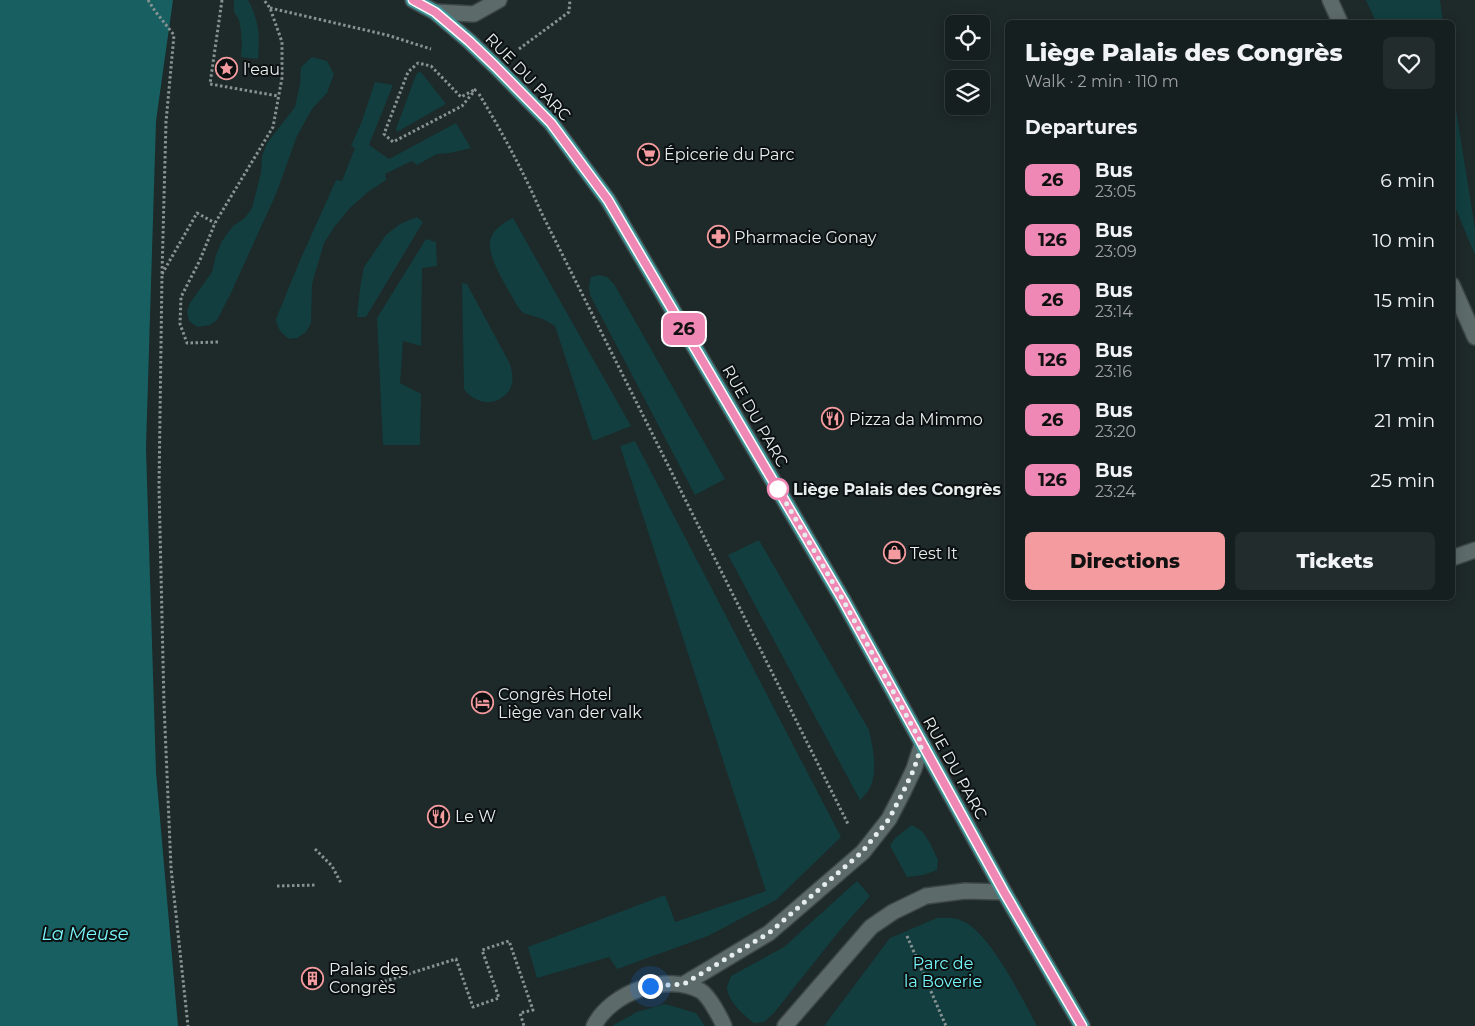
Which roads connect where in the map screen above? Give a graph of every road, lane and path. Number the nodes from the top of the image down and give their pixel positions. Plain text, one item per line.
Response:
1 (148, 0) edge
2 (222, 0) edge
3 (264, 0) edge
4 (413, 0) edge
5 (499, 0) edge
6 (570, 0) edge
7 (1330, 0) edge
8 (270, 8) junction
9 (435, 12) junction
10 (1339, 20) edge
11 (435, 50) dead end
12 (495, 66) junction
13 (469, 83) dead end
14 (476, 89) junction
15 (456, 92) dead end
16 (278, 96) junction
17 (215, 223) junction
18 (162, 274) junction
19 (1455, 292) edge
20 (1475, 337) edge
21 (218, 342) dead end
22 (1475, 550) edge
23 (1455, 557) edge
24 (922, 744) junction
25 (315, 849) dead end
26 (862, 852) junction
27 (341, 883) dead end
28 (317, 885) dead end
29 (277, 886) dead end
30 (1004, 892) junction
31 (893, 912) junction
32 (684, 984) junction
33 (370, 986) dead end
34 (945, 1025) edge
35 (188, 1026) edge
36 (524, 1026) edge
37 (594, 1026) edge
38 (724, 1026) edge
39 (785, 1026) edge
40 (1082, 1026) edge

1 - 18 path
2 - 16 path
3 - 8 path
4 - 9 main road, RUE DU PARC
5 - 9 street
6 - 12 path
7 - 10 street
8 - 11 path
8 - 16 path
9 - 12 main road, RUE DU PARC
12 - 24 main road, RUE DU PARC
13 - 14 path
14 - 15 path
14 - 26 path
16 - 17 path
17 - 18 path
17 - 21 path
18 - 35 path
19 - 20 street
22 - 23 street
24 - 26 street
24 - 30 main road, RUE DU PARC
25 - 27 path
26 - 32 street
28 - 29 path
30 - 31 street
30 - 40 main road, RUE DU PARC
31 - 34 path
31 - 39 street
32 - 37 street
32 - 38 street
33 - 36 path

